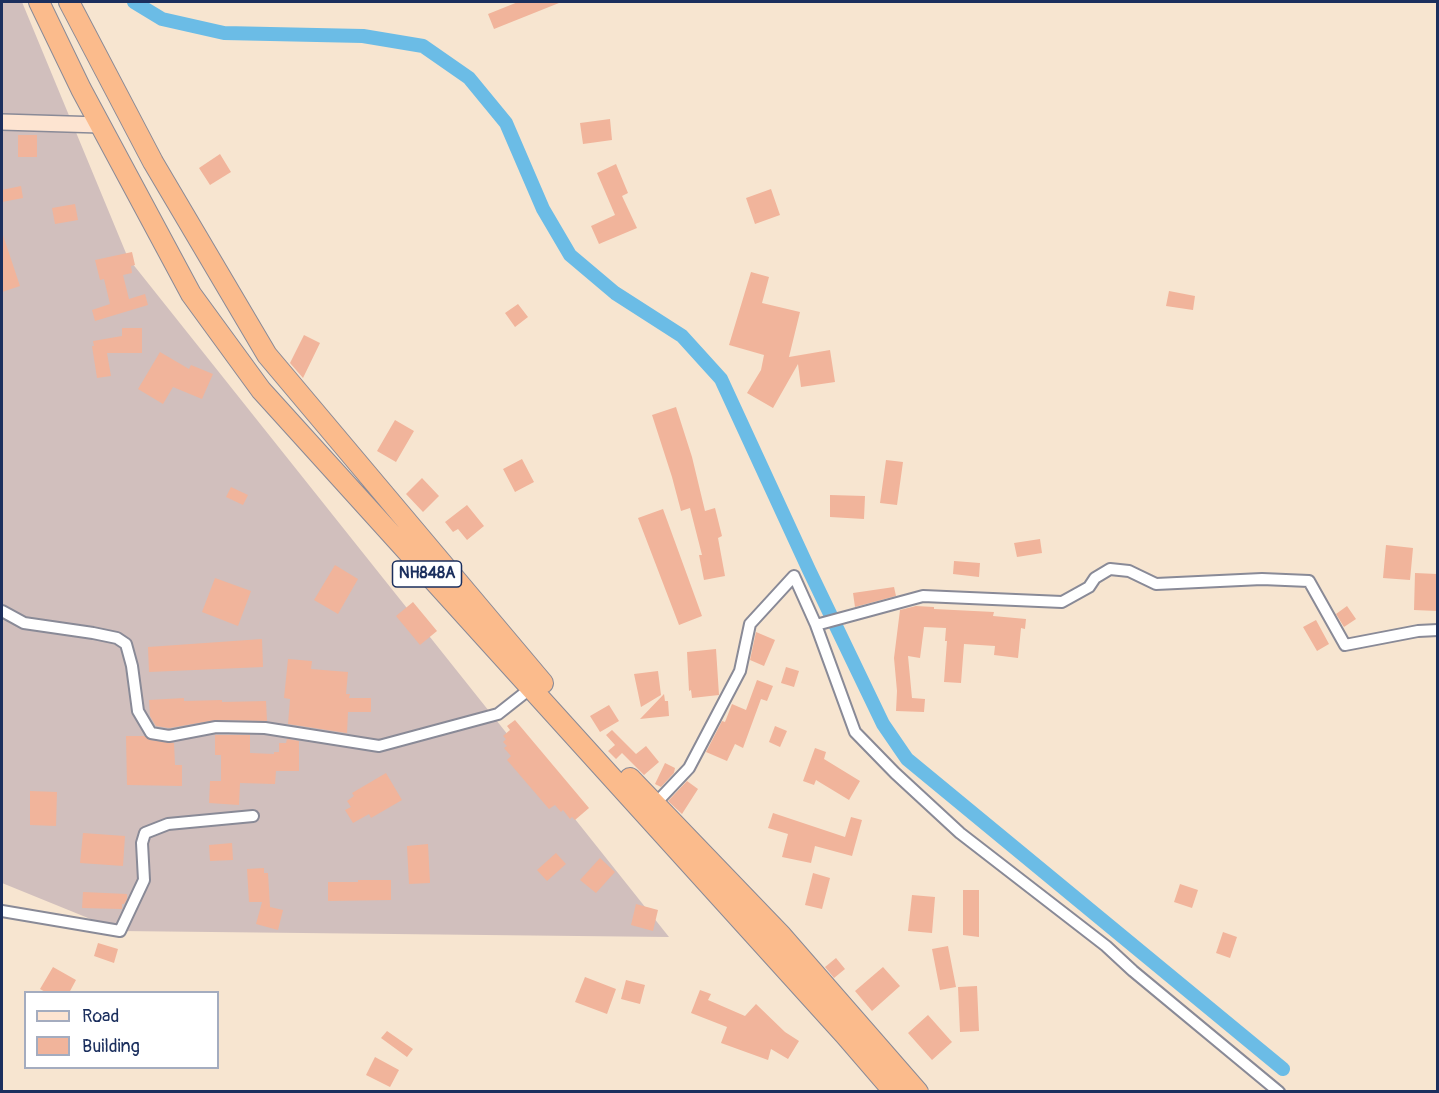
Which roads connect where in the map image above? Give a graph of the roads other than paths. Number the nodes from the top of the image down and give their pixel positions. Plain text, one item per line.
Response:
1 (39, 2) edge
2 (69, 2) edge
3 (2, 122) edge
4 (100, 125) junction
5 (2, 611) edge
6 (817, 625) junction
7 (1437, 630) edge
8 (531, 688) junction
9 (655, 804) junction
10 (253, 816) dead end
11 (2, 911) edge
12 (894, 1092) edge
13 (918, 1092) edge
14 (1279, 1092) edge

1 - 4 highway, NH848A
2 - 9 highway, NH848A
3 - 4 street
4 - 8 highway, NH848A
5 - 8 street
6 - 7 street
6 - 9 street
6 - 14 street
8 - 12 highway, NH848A
9 - 13 highway, NH848A
10 - 11 street

